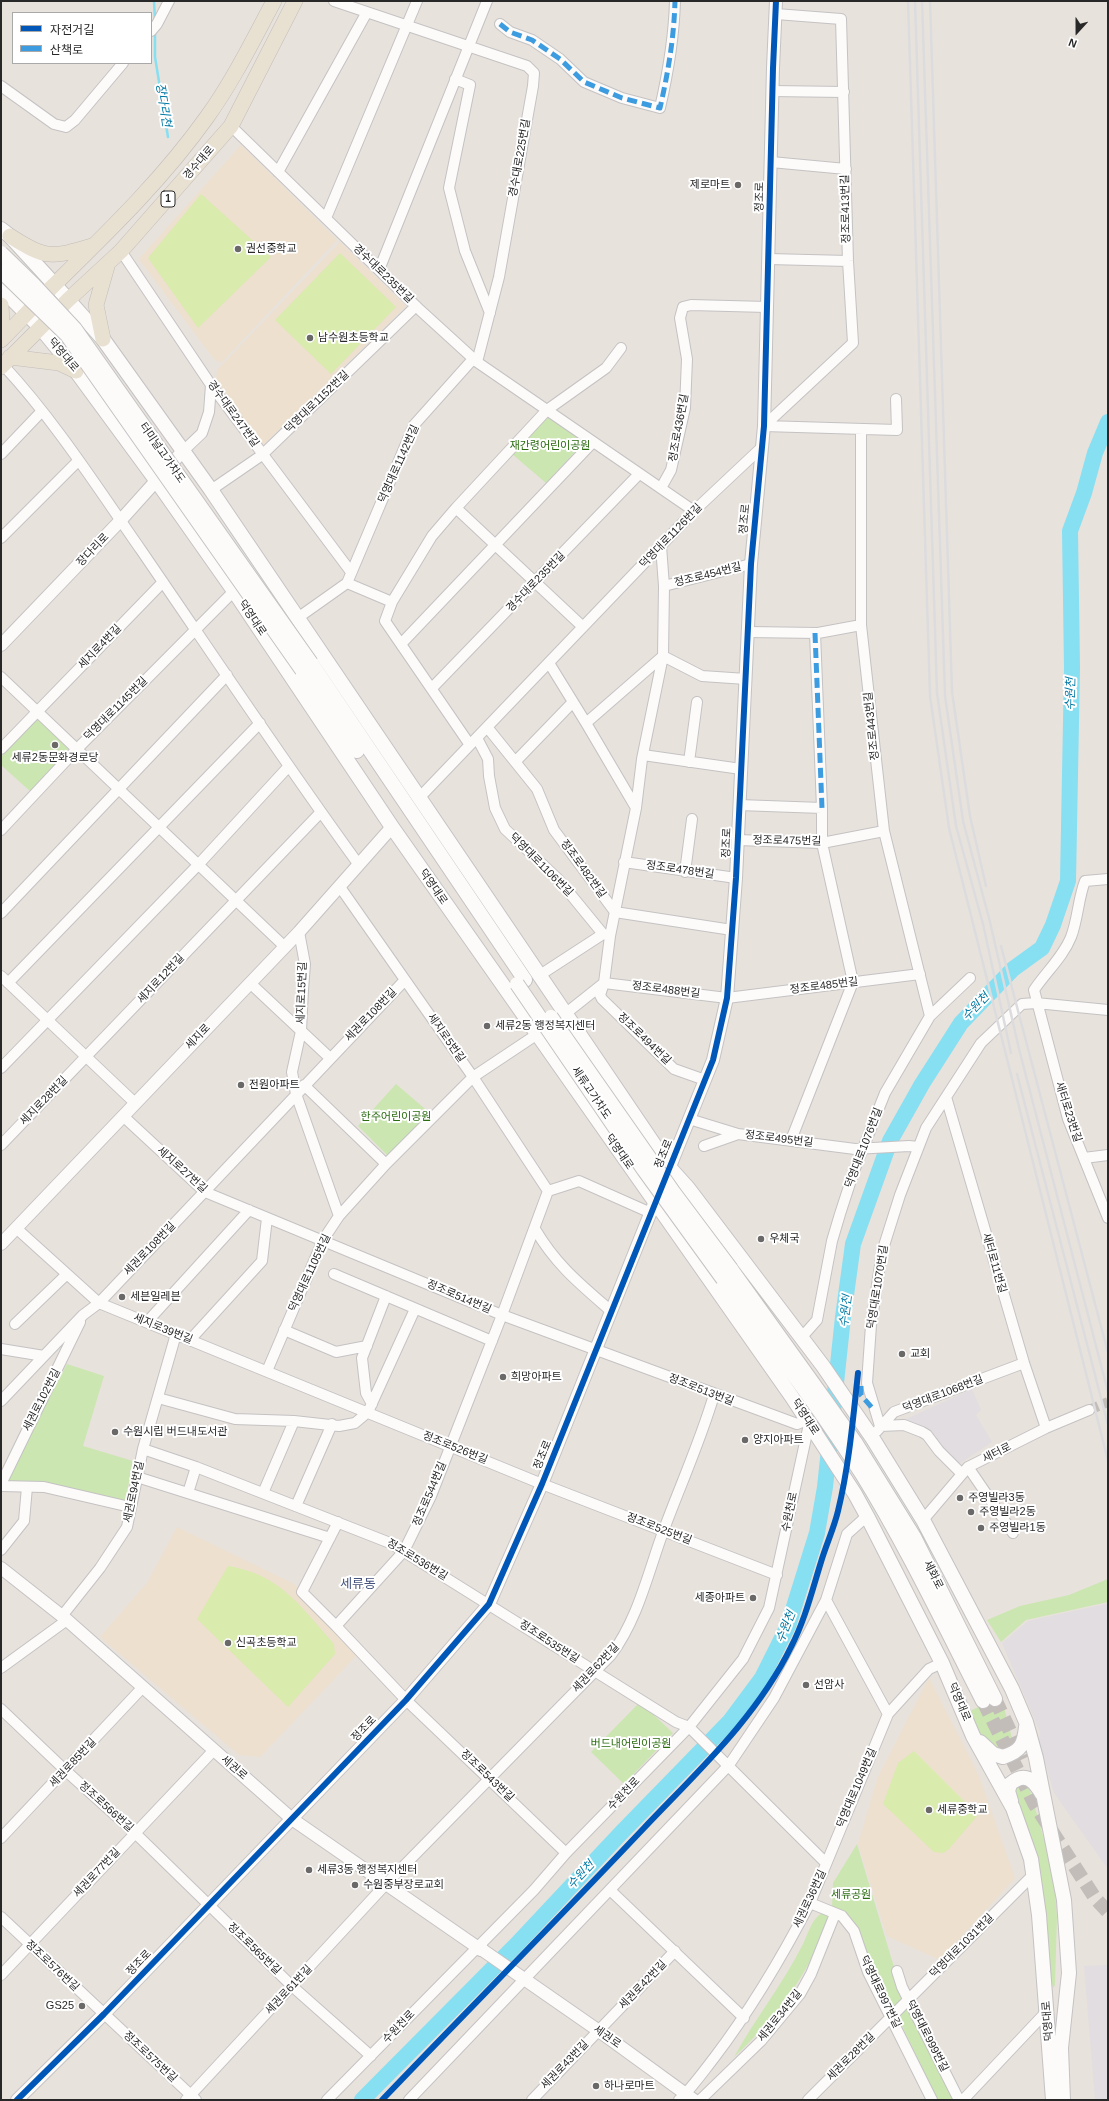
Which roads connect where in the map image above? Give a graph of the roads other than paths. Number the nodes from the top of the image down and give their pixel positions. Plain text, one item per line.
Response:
1 (169, 1) edge
2 (274, 1) edge
3 (295, 1) edge
4 (334, 1) edge
5 (417, 1) edge
6 (487, 1) edge
7 (675, 1) edge
8 (776, 1) edge
9 (367, 12) junction
10 (776, 14) junction
11 (500, 24) dead end
12 (407, 26) junction
13 (152, 29) edge
14 (468, 46) junction
15 (122, 64) edge
16 (455, 79) junction
17 (1, 86) edge
18 (772, 91) junction
19 (844, 92) junction
20 (231, 126) junction
21 (771, 162) junction
22 (846, 169) junction
23 (278, 172) junction
24 (326, 218) junction
25 (6, 233) edge
26 (95, 245) junction
27 (121, 251) junction
28 (1, 253) edge
29 (769, 259) junction
30 (848, 261) junction
31 (108, 263) junction
32 (379, 270) junction
33 (1, 271) edge
34 (54, 284) junction
35 (1, 288) edge
36 (68, 300) junction
37 (1, 305) edge
38 (416, 306) junction
39 (767, 307) junction
40 (26, 313) junction
41 (490, 313) junction
42 (40, 327) junction
43 (2, 339) edge
44 (103, 339) junction
45 (621, 348) dead end
46 (475, 361) junction
47 (4, 363) edge
48 (76, 371) junction
49 (211, 385) junction
50 (896, 399) dead end
51 (42, 410) junction
52 (546, 410) junction
53 (764, 426) junction
54 (861, 430) junction
55 (593, 442) junction
56 (761, 448) junction
57 (182, 452) junction
58 (1, 454) edge
59 (262, 455) junction
60 (78, 461) junction
61 (639, 474) junction
62 (156, 480) junction
63 (660, 488) junction
64 (211, 490) junction
65 (456, 508) junction
66 (694, 511) junction
67 (120, 520) junction
68 (1, 538) edge
69 (495, 546) junction
70 (661, 546) junction
71 (751, 564) junction
72 (351, 572) junction
73 (163, 582) junction
74 (347, 583) junction
75 (535, 583) junction
76 (664, 586) junction
77 (234, 591) junction
78 (392, 602) junction
79 (298, 617) junction
80 (861, 625) junction
81 (583, 627) junction
82 (195, 629) junction
83 (748, 632) junction
84 (816, 633) junction
85 (401, 644) junction
86 (1, 645) edge
87 (663, 656) junction
88 (548, 663) junction
89 (306, 667) junction
90 (227, 675) junction
91 (1, 677) edge
92 (746, 679) junction
93 (432, 688) junction
94 (573, 702) junction
95 (697, 702) dead end
96 (37, 712) junction
97 (586, 722) junction
98 (260, 723) junction
99 (487, 727) junction
100 (352, 735) junction
101 (474, 742) junction
102 (1, 749) edge
103 (76, 750) junction
104 (643, 755) junction
105 (515, 762) junction
106 (689, 762) junction
107 (289, 766) junction
108 (399, 766) junction
109 (741, 769) junction
110 (366, 787) junction
111 (118, 789) junction
112 (420, 797) junction
113 (739, 805) junction
114 (636, 808) junction
115 (822, 808) junction
116 (321, 812) junction
117 (692, 819) dead end
118 (392, 827) junction
119 (158, 828) junction
120 (1, 830) edge
121 (884, 831) junction
122 (738, 840) junction
123 (822, 843) junction
124 (624, 862) junction
125 (198, 865) junction
126 (359, 865) junction
127 (685, 872) junction
128 (736, 878) junction
129 (1108, 879) edge
130 (340, 887) junction
131 (236, 900) junction
132 (615, 912) junction
133 (1, 913) edge
134 (732, 930) junction
135 (299, 932) junction
136 (606, 935) junction
137 (285, 947) junction
138 (920, 974) junction
139 (540, 975) junction
140 (970, 978) dead end
141 (5, 980) edge
142 (405, 980) junction
143 (853, 982) junction
144 (250, 983) junction
145 (604, 983) junction
146 (727, 998) junction
147 (1036, 1003) junction
148 (1108, 1010) edge
149 (565, 1014) junction
150 (930, 1016) junction
151 (48, 1020) junction
152 (301, 1031) junction
153 (536, 1035) junction
154 (87, 1058) junction
155 (330, 1058) junction
156 (1, 1068) edge
157 (473, 1077) junction
158 (705, 1080) junction
159 (304, 1085) junction
160 (296, 1094) junction
161 (946, 1097) junction
162 (135, 1103) junction
163 (123, 1116) junction
164 (689, 1119) junction
165 (738, 1134) junction
166 (791, 1140) junction
167 (1, 1145) edge
168 (704, 1146) dead end
169 (914, 1147) junction
170 (867, 1148) junction
171 (1108, 1155) edge
172 (1084, 1158) junction
173 (386, 1164) junction
174 (670, 1168) junction
175 (548, 1190) junction
176 (205, 1192) junction
177 (652, 1208) junction
178 (249, 1210) junction
179 (339, 1216) junction
180 (267, 1218) junction
181 (1108, 1218) edge
182 (16, 1228) junction
183 (535, 1229) junction
184 (323, 1240) junction
185 (1, 1244) edge
186 (334, 1274) dead end
187 (727, 1274) junction
188 (66, 1275) junction
189 (386, 1296) junction
190 (99, 1303) junction
191 (415, 1309) junction
192 (611, 1311) junction
193 (83, 1315) junction
194 (502, 1315) junction
195 (147, 1322) junction
196 (15, 1324) dead end
197 (284, 1330) junction
198 (176, 1334) junction
199 (801, 1338) junction
200 (190, 1340) junction
201 (492, 1341) junction
202 (366, 1346) junction
203 (596, 1349) junction
204 (1, 1350) edge
205 (44, 1356) junction
206 (820, 1363) junction
207 (1024, 1363) junction
208 (267, 1371) junction
209 (714, 1395) junction
210 (158, 1398) junction
211 (1, 1401) edge
212 (370, 1408) junction
213 (1089, 1410) tunnel mouth
214 (811, 1418) junction
215 (294, 1421) junction
216 (332, 1424) junction
217 (1046, 1428) junction
218 (873, 1431) junction
219 (854, 1442) junction
220 (450, 1446) junction
221 (143, 1449) junction
222 (858, 1459) junction
223 (196, 1467) junction
224 (965, 1471) junction
225 (137, 1477) junction
226 (542, 1484) junction
227 (1, 1485) edge
228 (26, 1487) junction
229 (188, 1493) junction
230 (263, 1493) junction
231 (296, 1506) junction
232 (130, 1507) junction
233 (867, 1516) junction
234 (923, 1520) junction
235 (338, 1522) junction
236 (663, 1531) junction
237 (1013, 1533) dead end
238 (330, 1538) junction
239 (1, 1550) edge
240 (404, 1551) junction
241 (1, 1568) edge
242 (777, 1575) junction
243 (826, 1600) junction
244 (489, 1604) junction
245 (64, 1618) junction
246 (336, 1626) junction
247 (942, 1663) junction
248 (1, 1668) edge
249 (594, 1672) junction
250 (143, 1686) junction
251 (406, 1700) junction
252 (1, 1709) edge
253 (888, 1714) junction
254 (1026, 1722) junction
255 (690, 1728) junction
256 (973, 1736) junction
257 (214, 1750) junction
258 (726, 1763) junction
259 (66, 1771) junction
260 (490, 1779) junction
261 (1044, 1800) junction
262 (1013, 1808) junction
263 (292, 1819) junction
264 (134, 1832) junction
265 (1, 1837) edge
266 (566, 1853) junction
267 (826, 1863) junction
268 (1033, 1875) junction
269 (386, 1884) junction
270 (610, 1890) junction
271 (810, 1903) junction
272 (209, 1905) junction
273 (835, 1914) junction
274 (1, 1917) edge
275 (30, 1945) junction
276 (479, 1948) junction
277 (675, 1951) junction
278 (897, 1971) dead end
279 (1, 1975) edge
280 (520, 1978) junction
281 (293, 1987) junction
282 (909, 2000) junction
283 (1048, 2010) junction
284 (104, 2014) junction
285 (892, 2017) junction
286 (744, 2018) junction
287 (599, 2031) junction
288 (371, 2056) junction
289 (191, 2098) edge
290 (686, 2098) edge
291 (411, 2099) edge
292 (810, 2099) edge
293 (17, 2100) edge
294 (327, 2100) edge
295 (532, 2100) edge
296 (700, 2100) edge
297 (932, 2100) edge
298 (959, 2100) edge
299 (963, 2100) edge
300 (1053, 2100) edge
301 (1063, 2100) edge

1 - 13 street
2 - 26 main road, 경수대로 / 1
3 - 20 main road, 경수대로 / 1
4 - 9 street, 경수대로225번길
5 - 12 street
6 - 14 street
7 - 11 street
8 - 10 street, 정조로
9 - 12 street, 경수대로225번길
9 - 23 street
10 - 18 street, 정조로
10 - 19 street, 정조로413번길
12 - 14 street, 경수대로225번길
12 - 24 street
14 - 16 street
14 - 41 street, 경수대로225번길
15 - 17 street
16 - 32 street
16 - 41 street
18 - 19 street
18 - 21 street, 정조로
19 - 22 street, 정조로413번길
20 - 23 street, 경수대로235번길
20 - 27 main road, 경수대로 / 1
21 - 22 street
21 - 29 street, 정조로
22 - 30 street, 정조로413번길
23 - 24 street, 경수대로235번길
24 - 32 street, 경수대로235번길
25 - 26 main road
25 - 34 main road, 덕영대로
26 - 34 main road, 경수대로 / 1
27 - 31 main road, 경수대로 / 1
27 - 49 street, 경수대로247번길
28 - 89 main road, 터미널고가차도, bridge
29 - 30 street
29 - 39 street, 정조로
30 - 53 street, 정조로413번길
31 - 36 main road, 경수대로 / 1
31 - 44 main road
32 - 38 street, 경수대로235번길
33 - 89 main road, 터미널고가차도, bridge
34 - 36 main road, 덕영대로
34 - 40 main road, 경수대로 / 1
35 - 40 main road, 덕영대로
36 - 42 main road, 경수대로 / 1
36 - 44 main road, 덕영대로
37 - 43 main road
38 - 46 street, 경수대로235번길
38 - 59 street, 덕영대로1152번길
39 - 53 street, 정조로
39 - 63 street, 정조로436번길
40 - 42 main road, 덕영대로
40 - 43 main road, 경수대로 / 1
41 - 46 street, 경수대로225번길
42 - 47 main road, 경수대로 / 1
42 - 48 main road, 덕영대로
44 - 57 main road, 덕영대로
45 - 52 street
46 - 52 street, 경수대로235번길
46 - 72 street, 덕영대로1142번길
47 - 48 main road
47 - 51 street
48 - 62 main road, 덕영대로
49 - 57 street
49 - 59 street, 경수대로247번길
50 - 54 street
51 - 58 street
51 - 60 street
52 - 55 street, 경수대로235번길
52 - 65 street
53 - 54 street
53 - 56 street, 정조로
54 - 80 street, 정조로443번길
55 - 61 street, 경수대로235번길
55 - 69 street
56 - 66 street, 덕영대로1126번길
56 - 71 street, 정조로
57 - 62 street, 장다리로
57 - 64 main road, 덕영대로
59 - 64 street, 덕영대로1152번길
59 - 72 street, 경수대로247번길
60 - 67 street
60 - 68 street
61 - 63 street, 경수대로235번길
61 - 75 street, 경수대로235번길
62 - 67 street, 장다리로
62 - 77 main road, 덕영대로
63 - 66 street, 경수대로235번길
64 - 79 main road, 덕영대로
65 - 69 street
65 - 78 street
66 - 70 street, 덕영대로1126번길
67 - 73 street
67 - 86 street, 장다리로
69 - 75 street
69 - 85 street
70 - 76 street
70 - 81 street, 덕영대로1126번길
71 - 76 street, 정조로454번길
71 - 83 street, 정조로
72 - 74 street, 덕영대로1142번길
73 - 82 street
73 - 96 street, 세지로4번길
74 - 78 street
74 - 79 street
75 - 81 street
75 - 93 street, 경수대로235번길
76 - 87 street
77 - 82 street, 덕영대로1145번길
77 - 110 main road, 덕영대로
78 - 85 street
79 - 108 main road, 덕영대로
80 - 84 street
80 - 121 street, 정조로443번길
81 - 88 street, 덕영대로1126번길
82 - 90 street
82 - 103 street, 덕영대로1145번길
83 - 84 street
83 - 92 street, 정조로
84 - 115 street
85 - 93 street
87 - 92 street
87 - 97 street
87 - 104 street
88 - 94 street
88 - 99 street, 덕영대로1126번길
89 - 100 main road
90 - 98 street
90 - 111 street
91 - 96 street
92 - 109 street, 정조로
93 - 101 street
94 - 97 street
94 - 105 street
95 - 106 street
96 - 102 street
96 - 103 street
97 - 114 street
98 - 107 street
98 - 119 street
99 - 101 street, 덕영대로1126번길
99 - 105 street, 정조로482번길
100 - 108 main road
100 - 110 main road
100 - 187 main road, 세류고가차도, bridge
101 - 112 street, 덕영대로1126번길
101 - 136 street, 덕영대로1106번길
103 - 111 street
103 - 120 street, 덕영대로1145번길
104 - 106 street
104 - 114 street
105 - 132 street, 정조로482번길
106 - 109 street
107 - 116 street
107 - 125 street
108 - 112 main road, 덕영대로
109 - 113 street, 정조로
110 - 118 main road, 덕영대로
111 - 119 street
111 - 133 street
112 - 139 main road, 덕영대로
113 - 115 street
113 - 122 street, 정조로
114 - 124 street
115 - 123 street
116 - 126 street
116 - 131 street
117 - 127 street
118 - 126 street, 세지로
118 - 153 main road, 덕영대로
119 - 125 street
119 - 141 street
121 - 123 street, 정조로475번길
121 - 138 street, 정조로443번길
122 - 123 street, 정조로475번길
122 - 128 street, 정조로
123 - 143 street
124 - 127 street, 정조로478번길
124 - 132 street
125 - 131 street
125 - 151 street
126 - 130 street, 세지로
127 - 128 street, 정조로478번길
128 - 134 street, 정조로
129 - 147 street
130 - 135 street, 세지로
130 - 142 street, 세지로5번길
131 - 137 street
131 - 154 street, 세지로12번길
132 - 134 street
132 - 136 street
134 - 146 street, 정조로
135 - 137 street, 세지로
135 - 152 street, 세지로15번길
136 - 139 street
136 - 145 street
137 - 144 street, 세지로
138 - 143 street, 정조로485번길
138 - 150 street, 정조로443번길
139 - 149 main road, 덕영대로
140 - 150 street, 덕영대로1076번길
141 - 151 street
142 - 155 street, 세권로108번길
142 - 157 street, 세지로5번길
143 - 146 street, 정조로485번길
143 - 166 street
144 - 152 street, 세지로15번길
144 - 162 street, 세지로
145 - 146 street, 정조로488번길
145 - 149 street
145 - 158 street, 정조로494번길
146 - 158 street, 정조로
147 - 148 street
147 - 161 street, 덕영대로1070번길
147 - 172 street, 새터로23번길
149 - 174 main road, 덕영대로
150 - 170 street, 덕영대로1076번길
151 - 154 street
151 - 156 street
152 - 155 street, 세지로15번길
152 - 160 street, 세지로15번길
153 - 157 street, 덕영대로1105번길
153 - 177 main road, 덕영대로
154 - 162 street
154 - 167 street, 세지로28번길
155 - 159 street, 세권로108번길
157 - 173 street, 덕영대로1105번길
157 - 175 street, 세지로5번길
158 - 164 street, 정조로
159 - 160 street, 세권로108번길
159 - 173 street
160 - 176 street, 세권로108번길
160 - 179 street
161 - 169 street, 덕영대로1070번길
161 - 207 street, 새터로11번길
162 - 163 street, 세지로
163 - 176 street, 세지로27번길
163 - 182 street, 세지로
164 - 165 street, 정조로495번길
164 - 174 street, 정조로
165 - 166 street, 정조로495번길
165 - 168 street
166 - 170 street, 정조로495번길
169 - 170 street, 정조로495번길
169 - 218 street, 덕영대로1070번길
170 - 199 street, 덕영대로1076번길
171 - 172 street
172 - 181 street, 새터로23번길
173 - 179 street, 덕영대로1105번길
174 - 177 street, 정조로
174 - 199 main road, 덕영대로
175 - 177 street
175 - 183 street
176 - 178 street, 세지로27번길
176 - 190 street, 세권로108번길
177 - 192 street, 정조로
177 - 214 main road, 덕영대로
178 - 180 street, 세지로27번길
178 - 195 street
179 - 184 street, 덕영대로1105번길
180 - 184 street, 세지로27번길
180 - 200 street
182 - 185 street, 세지로
182 - 188 street, 세지로39번길
183 - 192 street
183 - 194 street
184 - 194 street, 정조로514번길
184 - 197 street, 덕영대로1105번길
186 - 189 street
187 - 214 main road, 덕영대로
187 - 219 main road
188 - 190 street, 세지로39번길
188 - 196 street
189 - 191 street
189 - 202 street
190 - 193 street, 세권로108번길
190 - 195 street, 세지로39번길
191 - 201 street
191 - 212 street
192 - 203 street, 정조로
193 - 205 street, 세권로108번길
193 - 227 street, 세권로102번길
194 - 201 street, 정조로544번길
194 - 203 street, 정조로514번길
195 - 198 street, 세지로39번길
197 - 202 street
197 - 208 street, 덕영대로1105번길
198 - 200 street, 세지로39번길
198 - 210 street, 세권로94번길
199 - 206 main road, 덕영대로
200 - 208 street, 세지로39번길
201 - 220 street, 정조로544번길
202 - 212 street
203 - 209 street, 정조로513번길
203 - 226 street, 정조로
204 - 205 street
205 - 211 street, 세권로108번길
206 - 218 main road, 덕영대로
206 - 219 main road
207 - 217 street, 새터로11번길
207 - 218 street, 덕영대로1068번길
208 - 212 street, 정조로526번길
209 - 214 street, 정조로513번길
209 - 236 street, 세권로62번길
210 - 215 street
210 - 221 street, 세권로94번길
212 - 216 street
212 - 220 street, 정조로526번길
213 - 217 street, 새터로
214 - 222 main road
214 - 233 main road, 덕영대로
214 - 242 street, 수원천로
215 - 216 street
215 - 230 street
216 - 231 street
217 - 224 street, 새터로
218 - 224 street
218 - 234 main road, 덕영대로
219 - 222 main road
220 - 226 street, 정조로526번길
220 - 240 street, 정조로544번길
221 - 223 street, 정조로536번길
221 - 225 street, 세권로94번길
222 - 222 main road, 세화로
223 - 229 street
223 - 230 street, 정조로536번길
224 - 234 street, 새터로
224 - 237 street
225 - 229 street
225 - 232 street, 세권로94번길
226 - 236 street, 정조로525번길
226 - 244 street, 정조로
227 - 228 street, 세권로102번길
228 - 232 street, 세권로102번길
228 - 239 street
229 - 238 street
230 - 231 street, 정조로536번길
231 - 235 street, 정조로536번길
232 - 245 street, 세권로94번길
233 - 243 street
233 - 247 main road, 덕영대로
234 - 254 main road, 덕영대로
235 - 238 street
235 - 240 street, 정조로536번길
236 - 242 street, 정조로525번길
236 - 249 street, 세권로62번길
238 - 246 street
240 - 244 street, 정조로536번길
240 - 246 street, 정조로544번길
241 - 245 street, 세권로
242 - 255 street, 수원천로
243 - 253 street
243 - 258 street
244 - 249 street, 정조로535번길
244 - 251 street, 정조로
245 - 248 street, 세권로94번길
245 - 250 street, 세권로
246 - 251 street
247 - 253 street, 덕영대로1049번길
247 - 256 main road, 덕영대로
249 - 255 street, 정조로535번길
249 - 260 street, 세권로62번길
250 - 257 street, 세권로
250 - 259 street, 세권로85번길
251 - 260 street, 정조로543번길
251 - 263 street, 정조로
252 - 259 street, 정조로566번길
253 - 267 street, 덕영대로1049번길
254 - 256 main road
254 - 261 main road, 덕영대로
255 - 258 street, 세권로36번길
255 - 266 street, 수원천로
256 - 262 main road, 덕영대로
257 - 263 street, 세권로
257 - 264 street, 세권로77번길
258 - 267 street, 세권로36번길
258 - 270 street
259 - 264 street, 정조로566번길
259 - 265 street, 세권로85번길
260 - 266 street, 정조로543번길
260 - 269 street, 세권로62번길
261 - 262 main road
261 - 301 main road, 덕영대로
262 - 268 main road, 덕영대로
263 - 269 street, 세권로
263 - 272 street, 정조로
264 - 272 street, 정조로566번길
264 - 275 street, 세권로77번길
266 - 276 street, 수원천로
267 - 271 street, 세권로36번길
268 - 282 street, 덕영대로1031번길
268 - 283 main road, 덕영대로
269 - 276 street, 세권로
269 - 281 street, 세권로61번길
270 - 277 street, 세권로42번길
270 - 280 street
271 - 273 street, 덕영대로997번길
271 - 286 street, 세권로36번길
272 - 281 street, 정조로565번길
272 - 284 street, 정조로
273 - 285 street, 덕영대로997번길
273 - 296 street, 세권로34번길
274 - 275 street, 정조로576번길
275 - 279 street, 세권로77번길
275 - 284 street, 정조로576번길
276 - 280 street, 세권로
276 - 288 street, 수원천로
277 - 286 street
277 - 287 street, 세권로42번길
278 - 282 street, 덕영대로999번길
280 - 287 street, 세권로
280 - 291 street
281 - 288 street, 정조로565번길
281 - 289 street, 세권로61번길
282 - 285 street, 덕영대로1031번길
282 - 298 street, 덕영대로999번길
283 - 299 street
283 - 300 main road, 덕영대로
284 - 289 street, 정조로575번길
284 - 293 street, 정조로
285 - 292 street, 세권로28번길
285 - 297 street, 덕영대로997번길
286 - 290 street, 세권로36번길
287 - 290 street, 세권로
287 - 295 street, 세권로43번길
288 - 294 street, 수원천로

